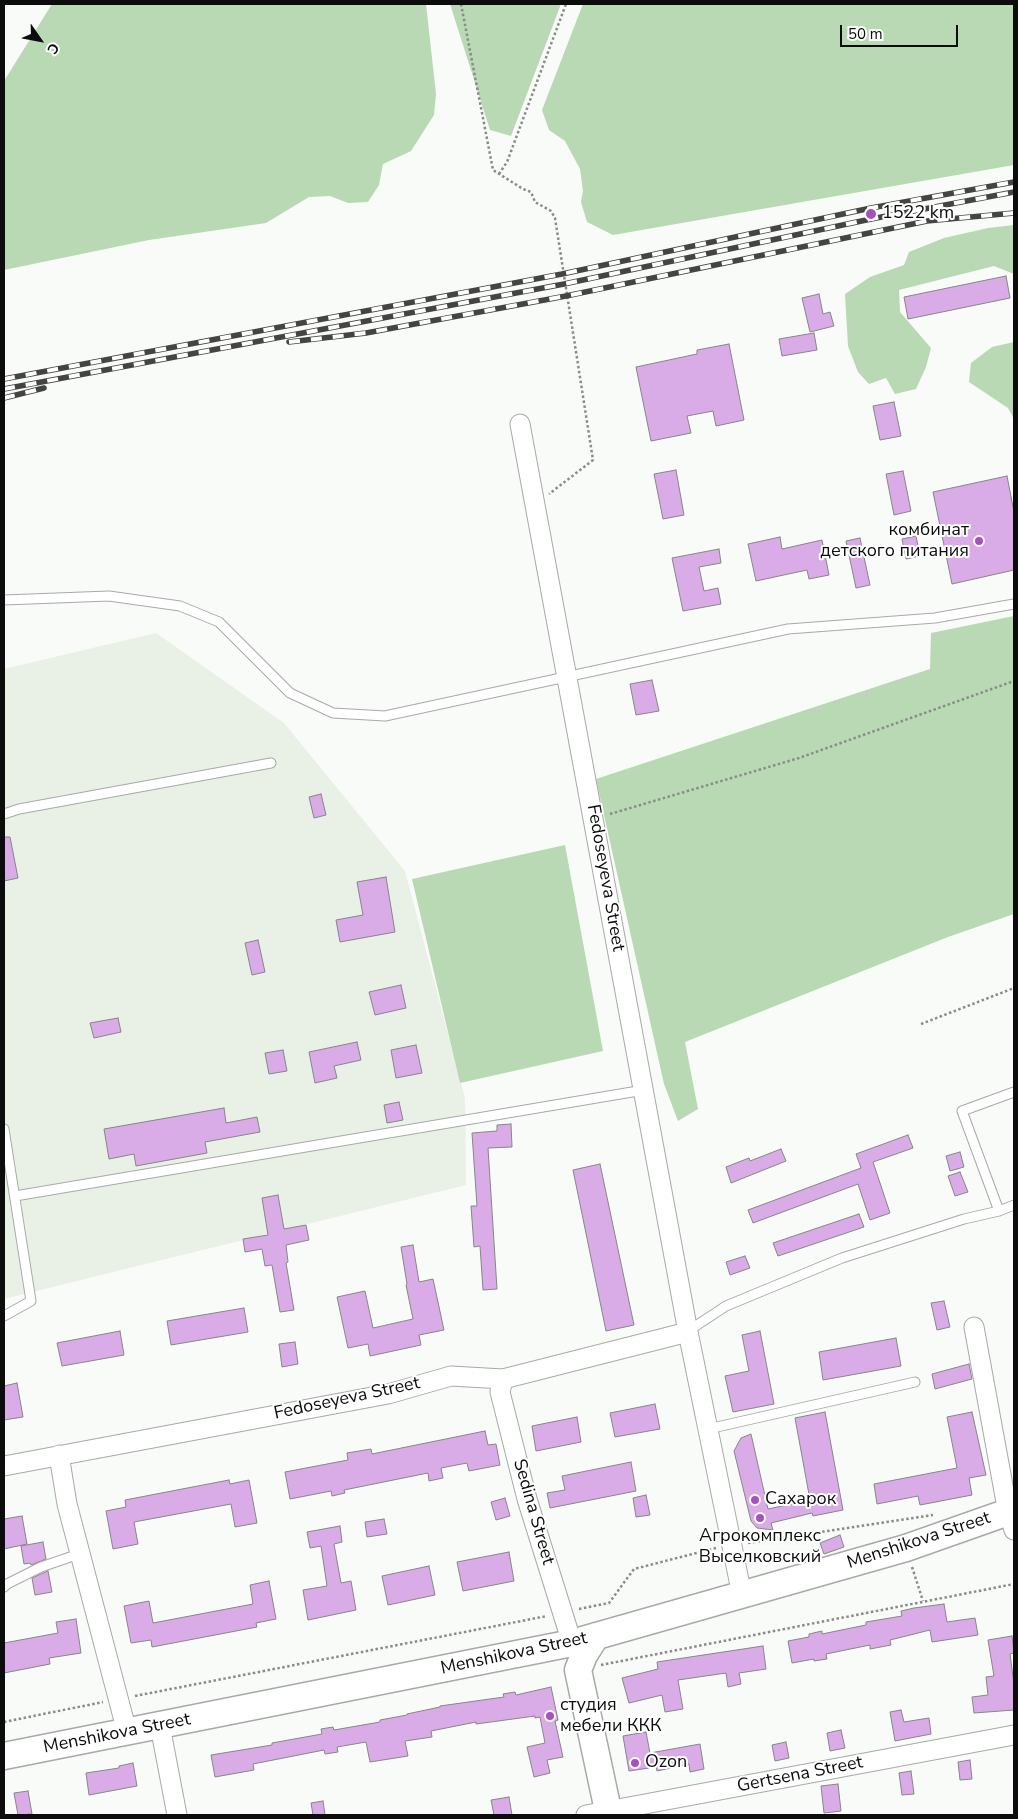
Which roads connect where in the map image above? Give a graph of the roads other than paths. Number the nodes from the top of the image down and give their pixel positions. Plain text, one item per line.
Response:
1 (520, 424) dead end
2 (4, 600) edge
3 (1014, 604) edge
4 (568, 676) junction
5 (271, 762) dead end
6 (4, 814) edge
7 (644, 1090) junction
8 (1014, 1092) edge
9 (4, 1129) edge
10 (15, 1196) junction
11 (1014, 1206) edge
12 (999, 1211) junction
13 (4, 1316) edge
14 (974, 1327) dead end
15 (688, 1332) junction
16 (503, 1379) junction
17 (915, 1382) dead end
18 (708, 1429) junction
19 (59, 1455) junction
20 (4, 1466) edge
21 (1012, 1517) edge
22 (79, 1554) junction
23 (4, 1587) edge
24 (742, 1595) junction
25 (584, 1640) junction
26 (160, 1726) junction
27 (127, 1732) junction
28 (1014, 1735) edge
29 (4, 1756) edge
30 (601, 1814) edge
31 (177, 1815) edge

1 - 4 street, Fedoseyeva Street
2 - 4 lane
3 - 4 lane
4 - 7 street, Fedoseyeva Street
5 - 6 lane
7 - 10 lane
7 - 15 street, Fedoseyeva Street
8 - 12 lane
9 - 10 lane
10 - 13 lane
11 - 12 lane
12 - 15 lane
14 - 21 street
15 - 16 street, Fedoseyeva Street
15 - 18 street, Fedoseyeva Street
16 - 19 street, Fedoseyeva Street
16 - 25 street, Sedina Street
17 - 18 lane
18 - 24 street, Fedoseyeva Street
19 - 20 street, Fedoseyeva Street
19 - 22 street
21 - 24 main road, Menshikova Street
22 - 23 lane
22 - 27 street
24 - 25 main road, Menshikova Street
25 - 26 main road, Menshikova Street
25 - 30 main road
26 - 27 main road, Menshikova Street
26 - 31 street
27 - 29 main road, Menshikova Street
28 - 30 street, Gertsena Street

